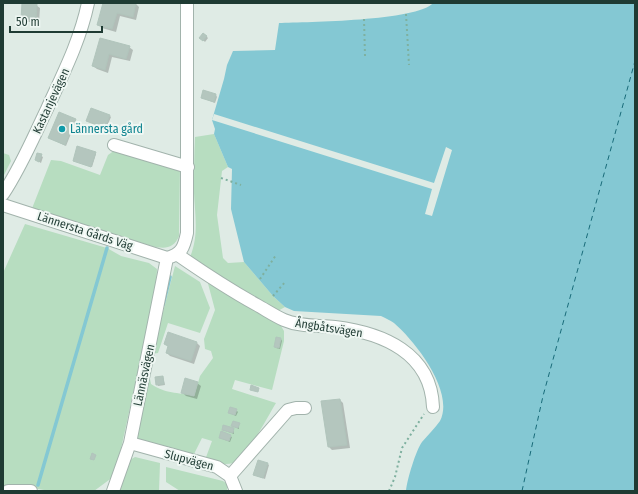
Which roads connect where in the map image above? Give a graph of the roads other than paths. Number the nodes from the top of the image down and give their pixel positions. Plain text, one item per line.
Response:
1 (88, 3) edge
2 (187, 3) edge
3 (114, 144) dead end
4 (188, 167) junction
5 (3, 194) edge
6 (3, 205) edge
7 (173, 256) junction
8 (433, 407) road end
9 (305, 408) dead end
10 (130, 443) junction
11 (230, 476) junction
12 (8, 491) edge
13 (31, 491) edge
14 (113, 491) edge
15 (236, 491) edge

1 - 5 street, Kastanjevägen
2 - 4 street
3 - 4 street
4 - 7 street
6 - 7 street, Lännersta Gårds Väg
7 - 8 street, Ångbåtsvägen
7 - 10 street, Lännäsvägen
9 - 11 street
10 - 11 street, Slupvägen
10 - 14 street, Lännäsvägen
11 - 15 street
12 - 13 street

